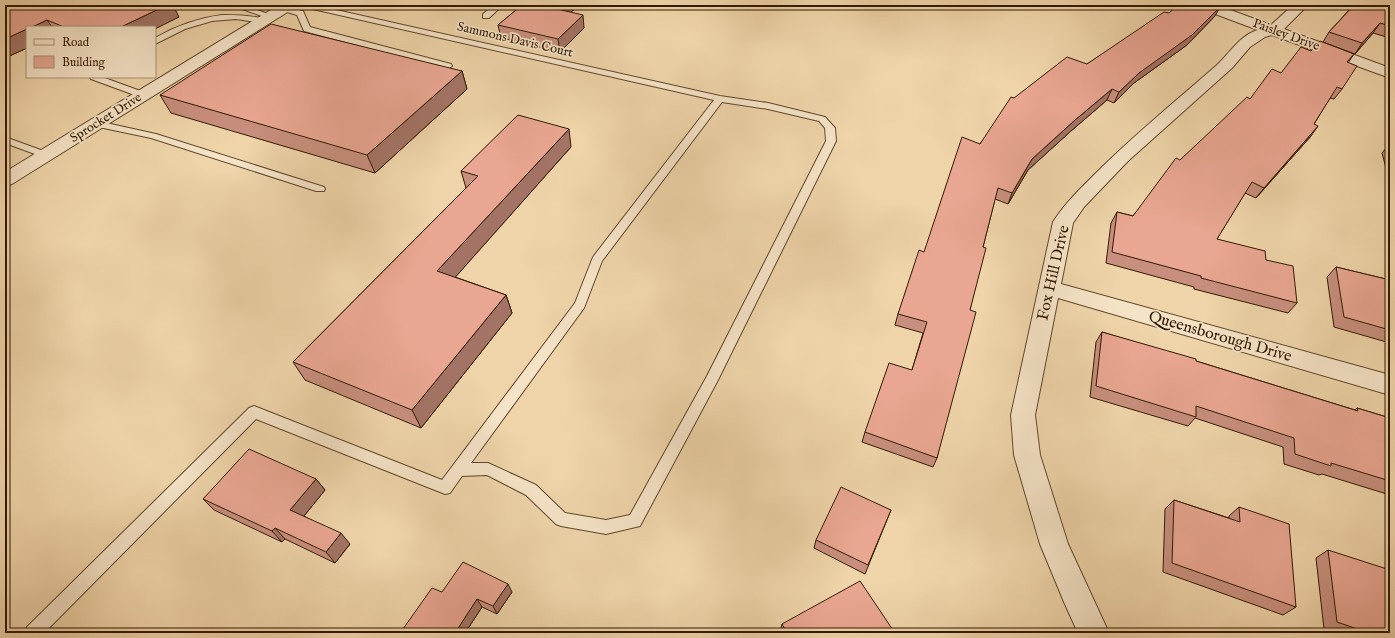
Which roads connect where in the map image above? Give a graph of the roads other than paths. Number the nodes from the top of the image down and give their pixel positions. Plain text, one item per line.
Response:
1 (235, 5) edge
2 (304, 5) edge
3 (499, 5) edge
4 (1204, 5) edge
5 (1301, 5) edge
6 (276, 13) edge
7 (486, 16) dead end
8 (1274, 30) junction
9 (156, 41) edge
10 (448, 66) edge
11 (1390, 73) edge
12 (97, 78) edge
13 (159, 80) edge
14 (143, 95) junction
15 (720, 99) junction
16 (97, 124) junction
17 (5, 140) edge
18 (46, 154) junction
19 (5, 180) edge
20 (320, 189) dead end
21 (1049, 288) junction
22 (1390, 385) edge
23 (458, 470) junction
24 (33, 633) edge
25 (1094, 633) edge

1 - 6 lane
2 - 15 lane, Sammons Davis Court
3 - 7 lane
4 - 8 street, Paisley Drive
5 - 8 street, Fox Hill Drive
6 - 9 lane
6 - 10 lane
6 - 13 street, Sprocket Drive
8 - 11 street, Paisley Drive
8 - 21 street, Fox Hill Drive
12 - 14 lane
13 - 14 street, Sprocket Drive
14 - 16 street, Sprocket Drive
15 - 23 lane
15 - 23 lane, Sammons Davis Court
16 - 18 street, Sprocket Drive
16 - 20 lane
17 - 18 lane
18 - 19 street, Sprocket Drive
21 - 22 street, Queensborough Drive
21 - 25 street, Fox Hill Drive
23 - 24 lane

